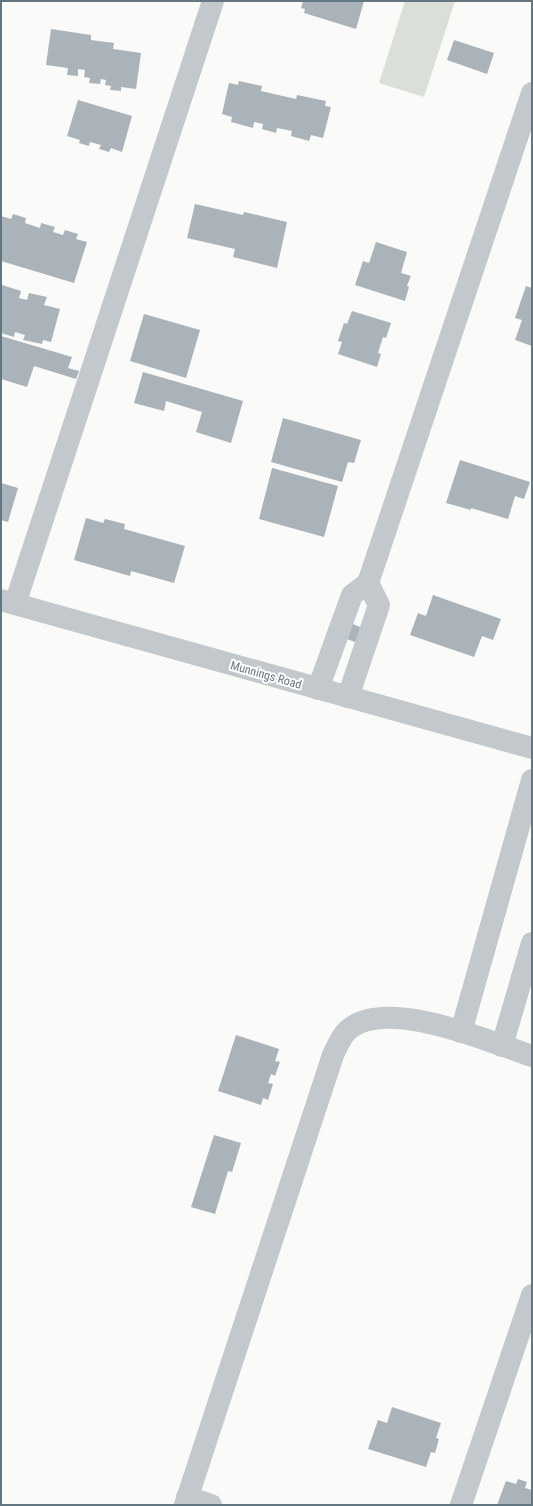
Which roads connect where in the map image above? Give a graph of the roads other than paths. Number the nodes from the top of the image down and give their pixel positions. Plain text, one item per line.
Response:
1 (213, 1) edge
2 (532, 93) edge
3 (368, 582) junction
4 (8, 602) edge
5 (318, 689) junction
6 (348, 697) junction
7 (532, 748) edge
8 (532, 780) edge
9 (532, 943) edge
10 (461, 1032) junction
11 (502, 1046) junction
12 (532, 1056) edge
13 (532, 1295) edge
14 (186, 1501) edge
15 (211, 1505) edge
16 (461, 1505) edge

1 - 4 street
2 - 3 street
3 - 5 street
3 - 6 street
4 - 5 street, Munnings Road
5 - 6 street, Munnings Road
6 - 7 street, Munnings Road
8 - 10 street
9 - 11 street
10 - 11 street
10 - 14 street
11 - 12 street
13 - 16 street
14 - 15 street

